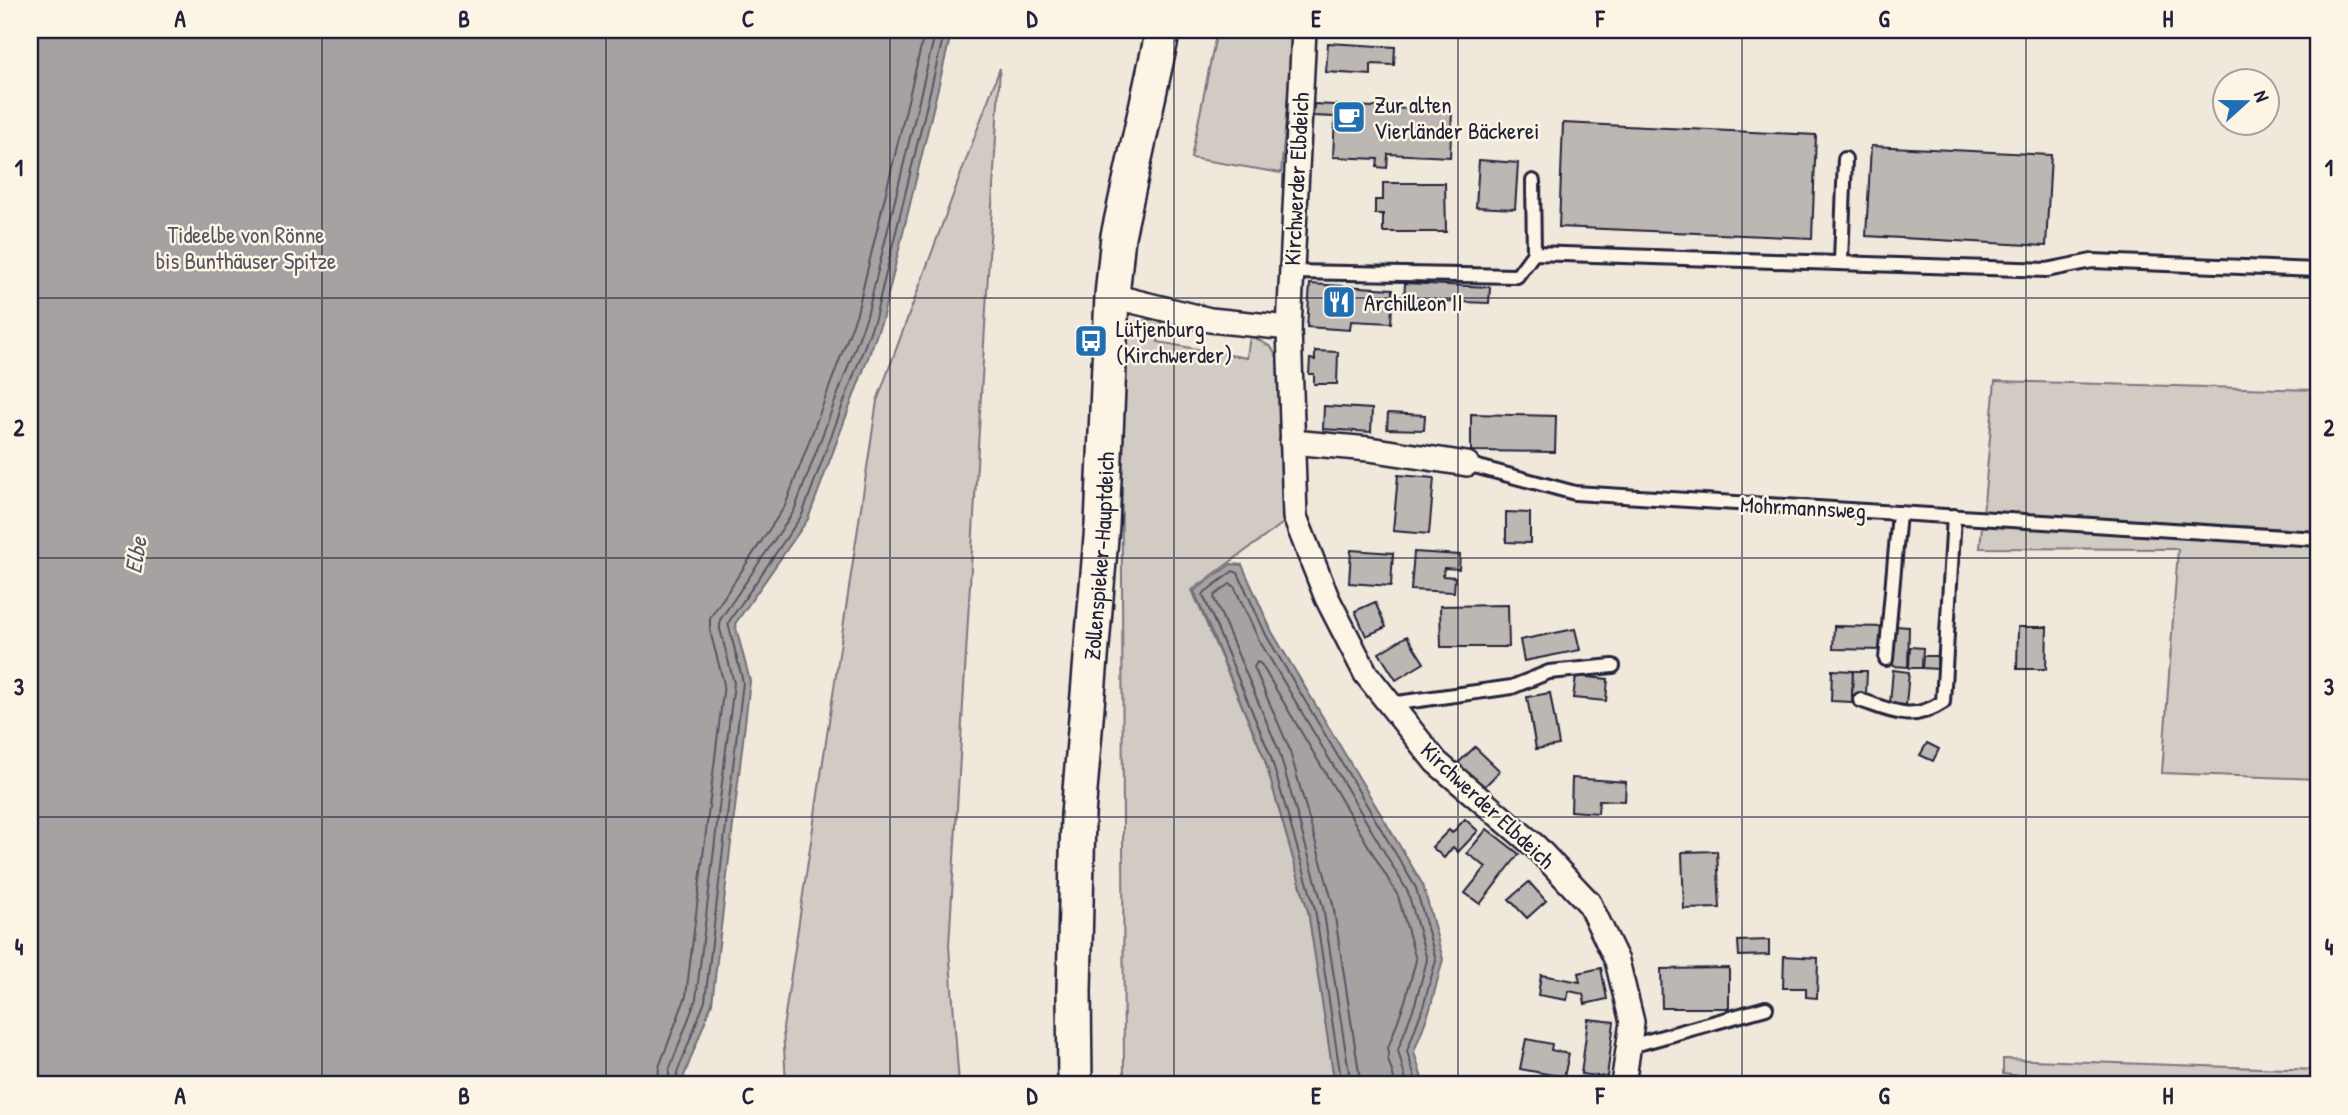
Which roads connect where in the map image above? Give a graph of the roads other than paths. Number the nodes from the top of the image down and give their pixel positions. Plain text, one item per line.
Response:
1 (1163, 30) edge
2 (1304, 30) edge
3 (1844, 159) dead end
4 (1533, 181) dead end
5 (1534, 253) junction
6 (1841, 261) junction
7 (2318, 270) edge
8 (1292, 272) junction
9 (1112, 296) junction
10 (1289, 328) junction
11 (1292, 442) junction
12 (1467, 464) joint
13 (1899, 513) junction
14 (1954, 516) junction
15 (2318, 539) edge
16 (1886, 659) dead end
17 (1613, 666) dead end
18 (1860, 700) dead end
19 (1390, 704) junction
20 (1766, 1008) dead end
21 (1629, 1040) junction
22 (1074, 1085) edge
23 (1623, 1085) edge

1 - 9 street, Zollenspieker-Hauptdeich
2 - 8 street, Kirchwerder Elbdeich
3 - 6 lane
4 - 5 lane
5 - 6 lane
5 - 8 lane
6 - 7 lane
8 - 10 street, Kirchwerder Elbdeich
9 - 10 street
9 - 22 street, Zollenspieker-Hauptdeich
10 - 11 street, Kirchwerder Elbdeich
11 - 12 street, Mohrmannsweg
11 - 19 street, Kirchwerder Elbdeich
12 - 13 lane, Mohrmannsweg
13 - 14 lane, Mohrmannsweg
13 - 16 lane
14 - 15 lane, Mohrmannsweg
14 - 18 lane
17 - 19 lane
19 - 21 street, Kirchwerder Elbdeich
20 - 21 lane
21 - 23 street, Kirchwerder Elbdeich

